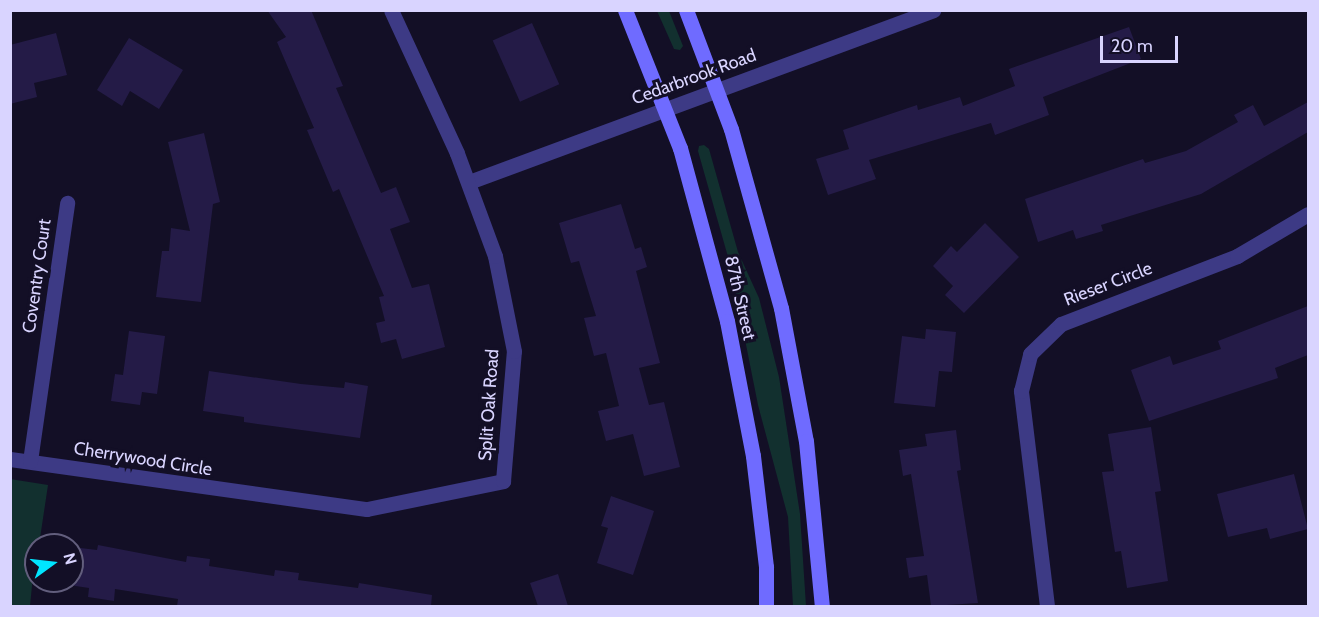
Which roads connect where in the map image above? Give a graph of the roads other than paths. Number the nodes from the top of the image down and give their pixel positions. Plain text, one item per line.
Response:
1 (391, 10) edge
2 (626, 10) edge
3 (686, 10) edge
4 (933, 10) edge
5 (908, 15) edge
6 (718, 90) junction
7 (666, 108) junction
8 (469, 182) junction
9 (68, 203) dead end
10 (1308, 214) edge
11 (10, 459) edge
12 (30, 461) junction
13 (270, 498) joint
14 (766, 606) edge
15 (822, 606) edge
16 (1047, 606) edge

1 - 8 street, Split Oak Road
2 - 7 street, 87th Street
3 - 6 street, 87th Street
4 - 5 street, Cedarbrook Road
5 - 6 street, Cedarbrook Road
6 - 7 street, Cedarbrook Road
6 - 15 street, 87th Street
7 - 8 street, Cedarbrook Road
7 - 14 street, 87th Street
8 - 13 street, Split Oak Road
9 - 12 street, Coventry Court
10 - 16 street, Rieser Circle
11 - 12 street, Cherrywood Circle
12 - 13 street, Cherrywood Circle

